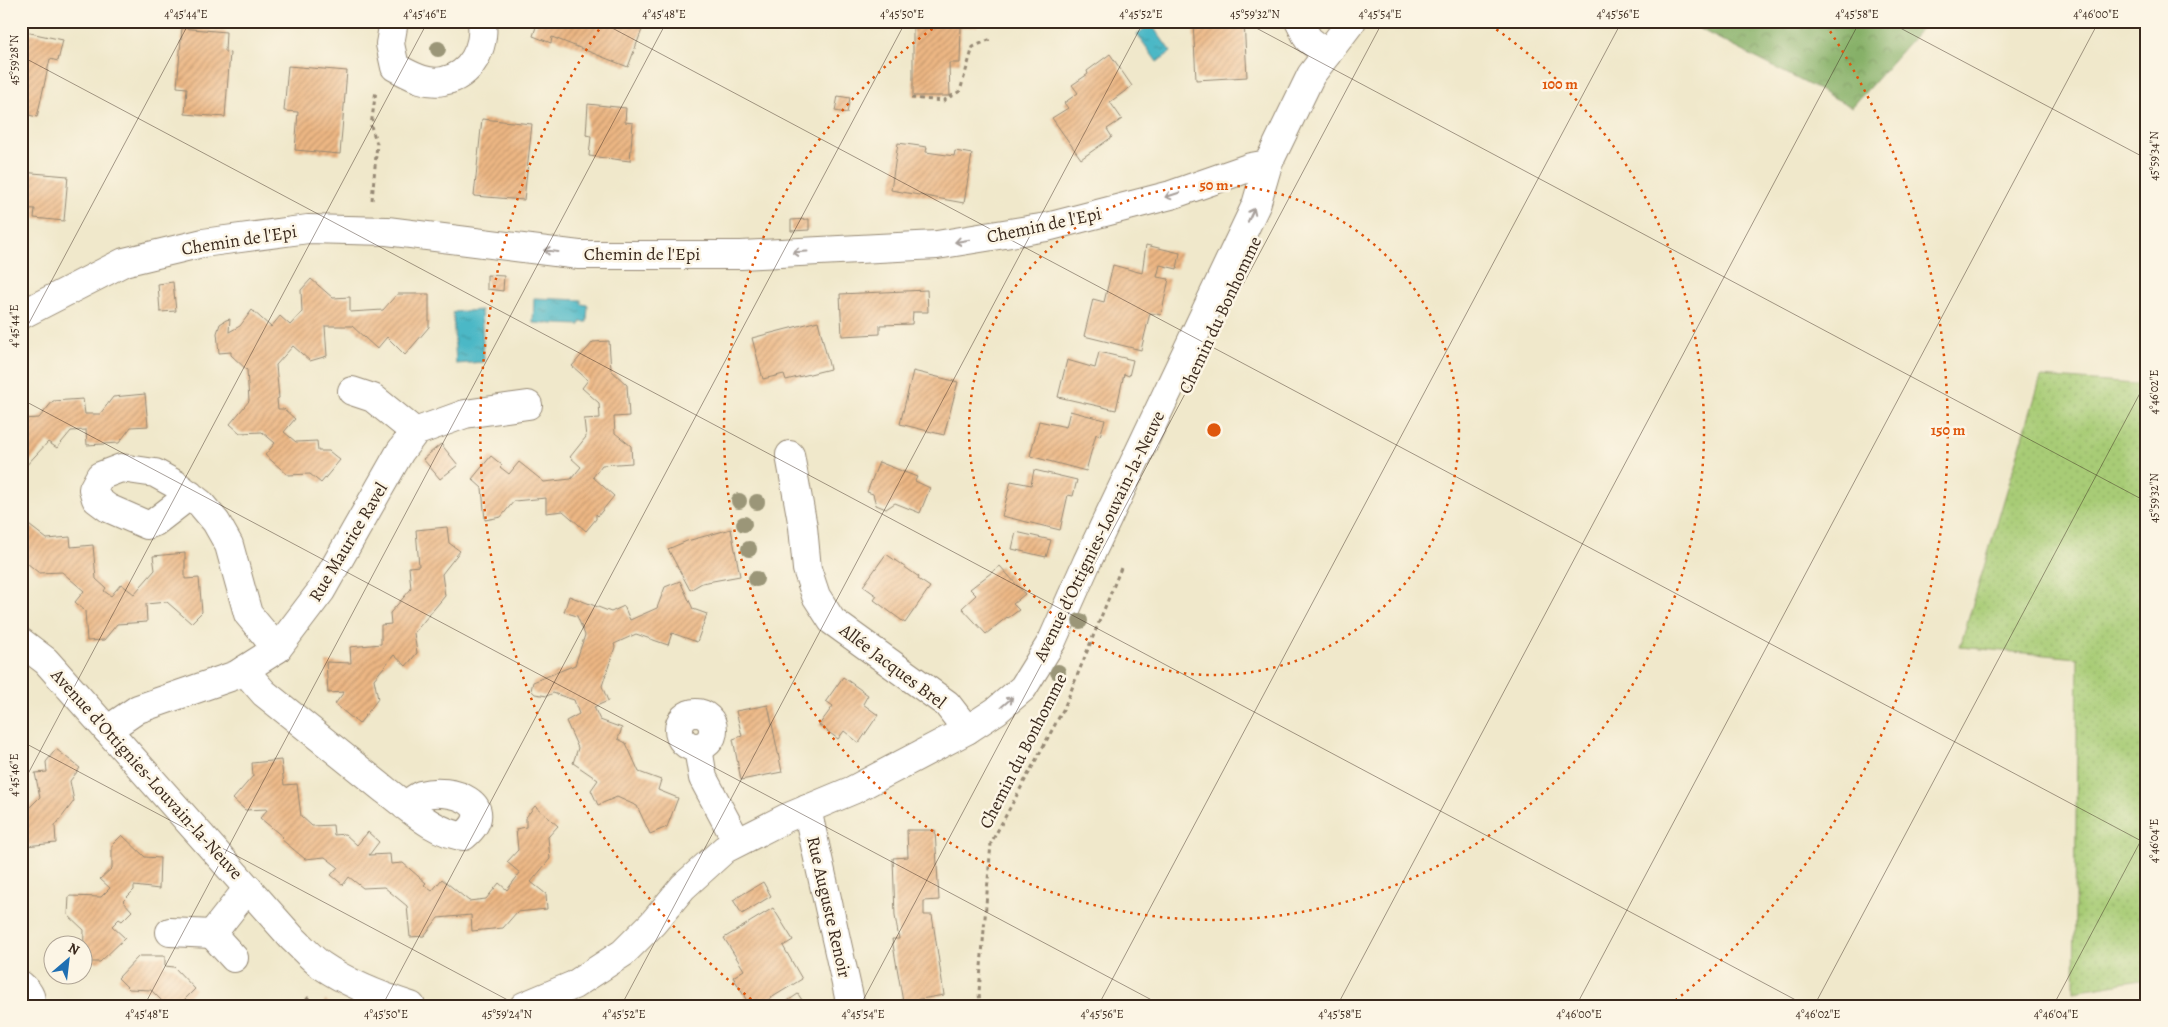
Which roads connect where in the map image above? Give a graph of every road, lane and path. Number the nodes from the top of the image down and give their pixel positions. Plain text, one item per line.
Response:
1 (394, 21) edge
2 (482, 21) edge
3 (1299, 21) edge
4 (1352, 21) edge
5 (993, 38) dead end
6 (1327, 54) junction
7 (376, 86) dead end
8 (911, 98) dead end
9 (1268, 164) junction
10 (369, 231) junction
11 (21, 315) edge
12 (352, 391) dead end
13 (528, 405) dead end
14 (415, 432) junction
15 (790, 455) dead end
16 (190, 495) dead end
17 (1123, 563) dead end
18 (21, 642) edge
19 (277, 649) junction
20 (244, 670) junction
21 (107, 730) junction
22 (967, 730) junction
23 (698, 748) dead end
24 (405, 806) dead end
25 (807, 809) junction
26 (737, 842) junction
27 (248, 888) junction
28 (170, 932) dead end
29 (212, 934) junction
30 (234, 958) dead end
31 (21, 985) edge
32 (30, 1006) edge
33 (411, 1006) edge
34 (524, 1006) edge
35 (851, 1006) edge
36 (980, 1006) edge

1 - 2 street
3 - 6 street
4 - 6 street, Avenue d'Ottignies-Louvain-la-Neuve
5 - 8 path
6 - 9 street, Avenue d'Ottignies-Louvain-la-Neuve
7 - 10 path
9 -> 10 street, Chemin de l'Epi
22 -> 9 street, Avenue d'Ottignies-Louvain-la-Neuve
10 - 11 street, Chemin de l'Epi
12 - 14 street
13 - 14 street
14 - 19 street, Rue Maurice Ravel
15 - 22 street, Allée Jacques Brel
16 - 19 street
17 - 36 path, Chemin du Bonhomme
18 - 21 street, Avenue d'Ottignies-Louvain-la-Neuve
19 - 20 street, Rue Maurice Ravel
20 - 21 street, Rue Maurice Ravel
20 - 24 street
21 - 27 street, Avenue d'Ottignies-Louvain-la-Neuve
22 - 25 street, Avenue d'Ottignies-Louvain-la-Neuve
23 - 26 street
25 - 26 street, Avenue d'Ottignies-Louvain-la-Neuve
25 - 35 street, Rue Auguste Renoir
26 - 34 street, Avenue d'Ottignies-Louvain-la-Neuve
27 - 29 street, Avenue d'Ottignies-Louvain-la-Neuve
27 - 33 street, Avenue d'Ottignies-Louvain-la-Neuve
28 - 29 street
29 - 30 street
31 - 32 street

